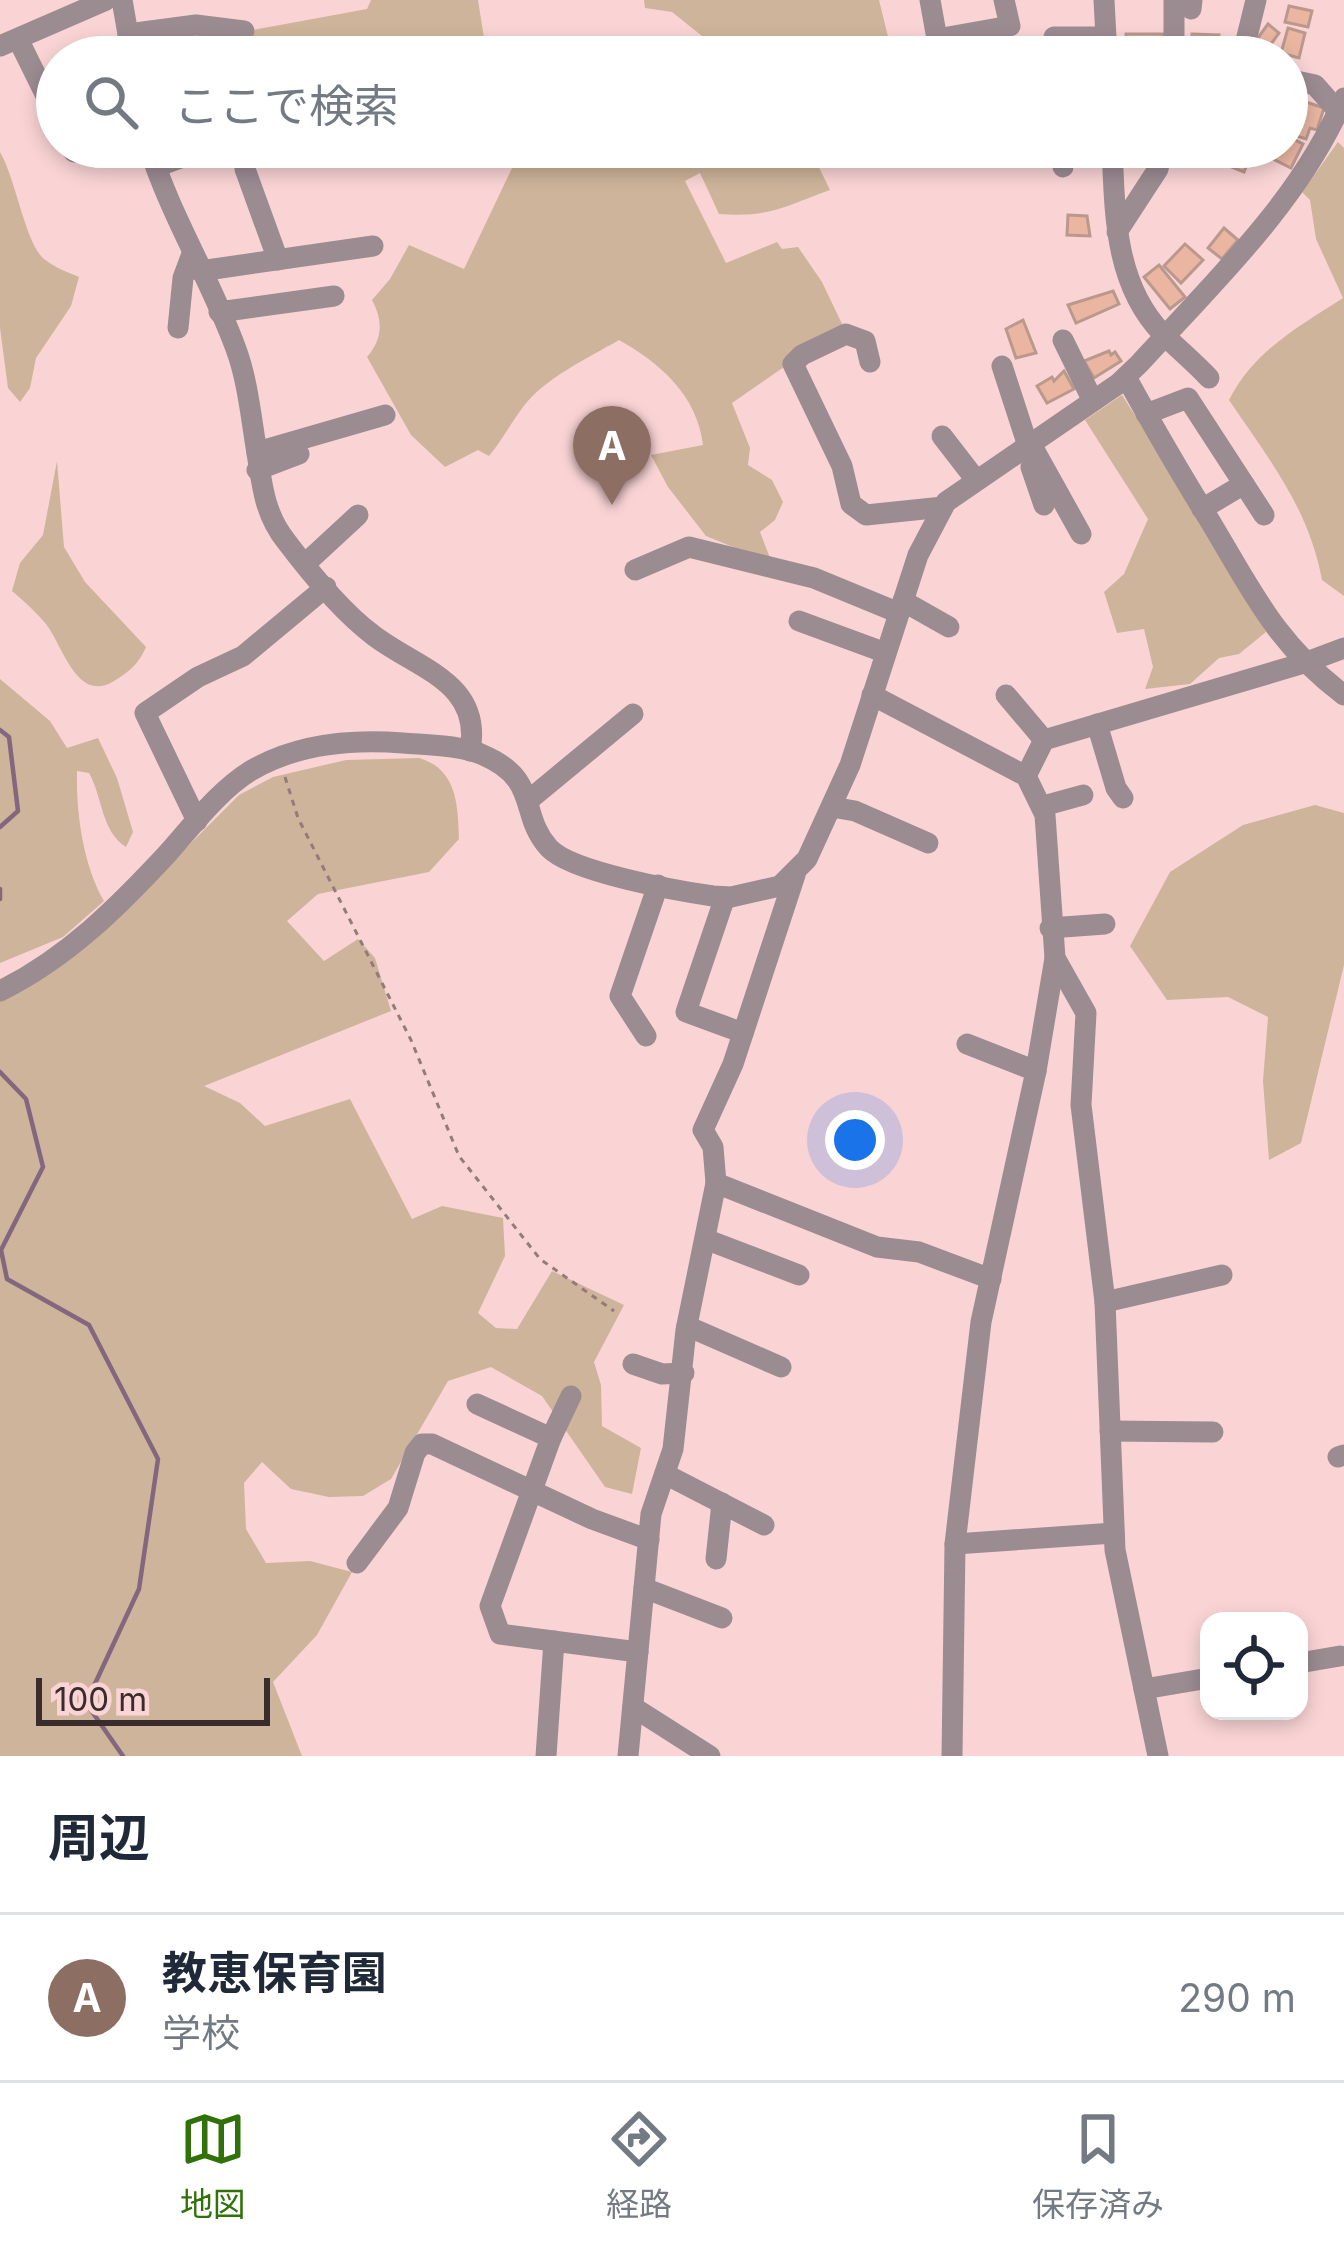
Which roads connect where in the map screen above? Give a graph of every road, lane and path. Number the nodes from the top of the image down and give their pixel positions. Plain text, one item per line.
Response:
1 (106, 0) edge
2 (122, 0) edge
3 (930, 0) edge
4 (1004, 0) edge
5 (1104, 0) edge
6 (1256, 0) edge
7 (1186, 3) edge
8 (207, 26) junction
9 (244, 31) dead end
10 (128, 34) joint
11 (208, 36) edge
12 (936, 36) edge
13 (954, 36) edge
14 (1106, 36) edge
15 (1179, 36) edge
16 (1247, 36) edge
17 (9, 42) edge
18 (1308, 84) edge
19 (36, 85) edge
20 (1341, 105) edge
21 (1308, 165) edge
22 (157, 168) edge
23 (1113, 168) edge
24 (1158, 168) edge
25 (1306, 168) edge
26 (244, 169) dead end
27 (1117, 233) junction
28 (373, 246) dead end
29 (278, 260) junction
30 (196, 262) junction
31 (334, 296) dead end
32 (219, 312) junction
33 (178, 328) dead end
34 (1165, 336) junction
35 (1064, 340) dead end
36 (870, 362) dead end
37 (1003, 366) dead end
38 (1126, 376) junction
39 (1209, 378) dead end
40 (1093, 401) junction
41 (1146, 414) junction
42 (385, 416) dead end
43 (942, 436) dead end
44 (1027, 447) junction
45 (299, 454) dead end
46 (257, 461) junction
47 (976, 480) junction
48 (1244, 484) junction
49 (1044, 505) dead end
50 (943, 507) junction
51 (1202, 509) junction
52 (358, 515) dead end
53 (1264, 515) dead end
54 (1081, 534) dead end
55 (305, 564) junction
56 (635, 570) dead end
57 (326, 587) junction
58 (901, 607) junction
59 (799, 621) dead end
60 (949, 628) dead end
61 (886, 653) junction
62 (1330, 658) edge
63 (872, 694) junction
64 (1006, 694) dead end
65 (1344, 695) edge
66 (633, 714) dead end
67 (1097, 724) junction
68 (1044, 740) junction
69 (470, 751) junction
70 (279, 759) junction
71 (1027, 776) junction
72 (1083, 795) dead end
73 (1123, 798) dead end
74 (530, 800) junction
75 (1042, 806) junction
76 (832, 807) junction
77 (197, 820) junction
78 (928, 843) dead end
79 (794, 875) junction
80 (658, 885) junction
81 (724, 896) junction
82 (1105, 924) dead end
83 (1050, 928) junction
84 (1054, 958) junction
85 (0, 991) edge
86 (743, 1034) junction
87 (646, 1036) dead end
88 (967, 1044) dead end
89 (1036, 1071) junction
90 (716, 1183) junction
91 (705, 1239) junction
92 (1222, 1275) dead end
93 (799, 1276) dead end
94 (991, 1279) junction
95 (1105, 1302) junction
96 (614, 1311) dead end
97 (687, 1326) junction
98 (633, 1364) dead end
99 (781, 1367) dead end
100 (684, 1373) junction
101 (571, 1396) dead end
102 (477, 1404) dead end
103 (1110, 1431) junction
104 (1213, 1432) dead end
105 (551, 1438) junction
106 (665, 1474) junction
107 (533, 1490) junction
108 (722, 1503) junction
109 (764, 1525) dead end
110 (1114, 1533) junction
111 (649, 1540) junction
112 (956, 1544) junction
113 (716, 1559) dead end
114 (358, 1563) dead end
115 (644, 1588) junction
116 (722, 1618) dead end
117 (554, 1641) junction
118 (638, 1652) junction
119 (1343, 1655) edge
120 (1308, 1661) edge
121 (1200, 1680) edge
122 (1144, 1689) junction
123 (633, 1707) junction
124 (546, 1756) edge
125 (628, 1756) edge
126 (710, 1756) edge
127 (952, 1756) edge
128 (1158, 1756) edge

1 - 17 street
2 - 10 street
3 - 12 street
4 - 13 street
5 - 14 street
6 - 16 street
7 - 15 street
8 - 9 street
8 - 10 street
8 - 11 street
17 - 19 street
18 - 20 street
20 - 21 street
22 - 30 street
23 - 27 street
24 - 27 street
25 - 34 street
26 - 29 street
27 - 34 street
28 - 29 street
29 - 30 street
30 - 32 street
30 - 33 street
31 - 32 street
32 - 46 street
34 - 38 street
34 - 39 street
35 - 40 street
36 - 50 street
37 - 44 street
38 - 40 street
38 - 41 street
40 - 44 street
41 - 48 street
41 - 51 street
42 - 46 street
43 - 47 street
44 - 47 street
44 - 49 street
44 - 54 street
45 - 46 street
46 - 55 street
47 - 50 street
48 - 51 street
48 - 53 street
50 - 58 street
51 - 62 street
52 - 55 street
55 - 57 street
56 - 58 street
57 - 69 street
57 - 77 street
58 - 60 street
58 - 61 street
59 - 61 street
61 - 63 street
62 - 65 street
62 - 67 street
63 - 71 street
63 - 76 street
64 - 68 street
66 - 74 street
67 - 68 street
67 - 73 street
68 - 71 street
69 - 70 street
69 - 74 street
70 - 77 street
70 - 96 path
71 - 75 street
72 - 75 street
74 - 80 street
75 - 83 street
76 - 78 street
76 - 79 street
77 - 85 street
79 - 81 street
79 - 86 street
80 - 81 street
80 - 87 street
81 - 86 street
82 - 83 street
83 - 84 street
84 - 89 street
84 - 95 street
86 - 90 street
88 - 89 street
89 - 94 street
90 - 91 street
90 - 94 street
91 - 93 street
91 - 97 street
92 - 95 street
94 - 112 street
95 - 103 street
97 - 99 street
97 - 100 street
98 - 100 street
100 - 106 street
101 - 105 street
102 - 105 street
103 - 104 street
103 - 110 street
105 - 107 street
106 - 108 street
106 - 111 street
107 - 111 street
107 - 114 street
107 - 117 street
108 - 109 street
108 - 113 street
110 - 112 street
110 - 122 street
111 - 115 street
112 - 127 street
115 - 116 street
115 - 118 street
117 - 118 street
117 - 124 street
118 - 123 street
119 - 120 street
121 - 122 street
122 - 128 street
123 - 125 street
123 - 126 street

